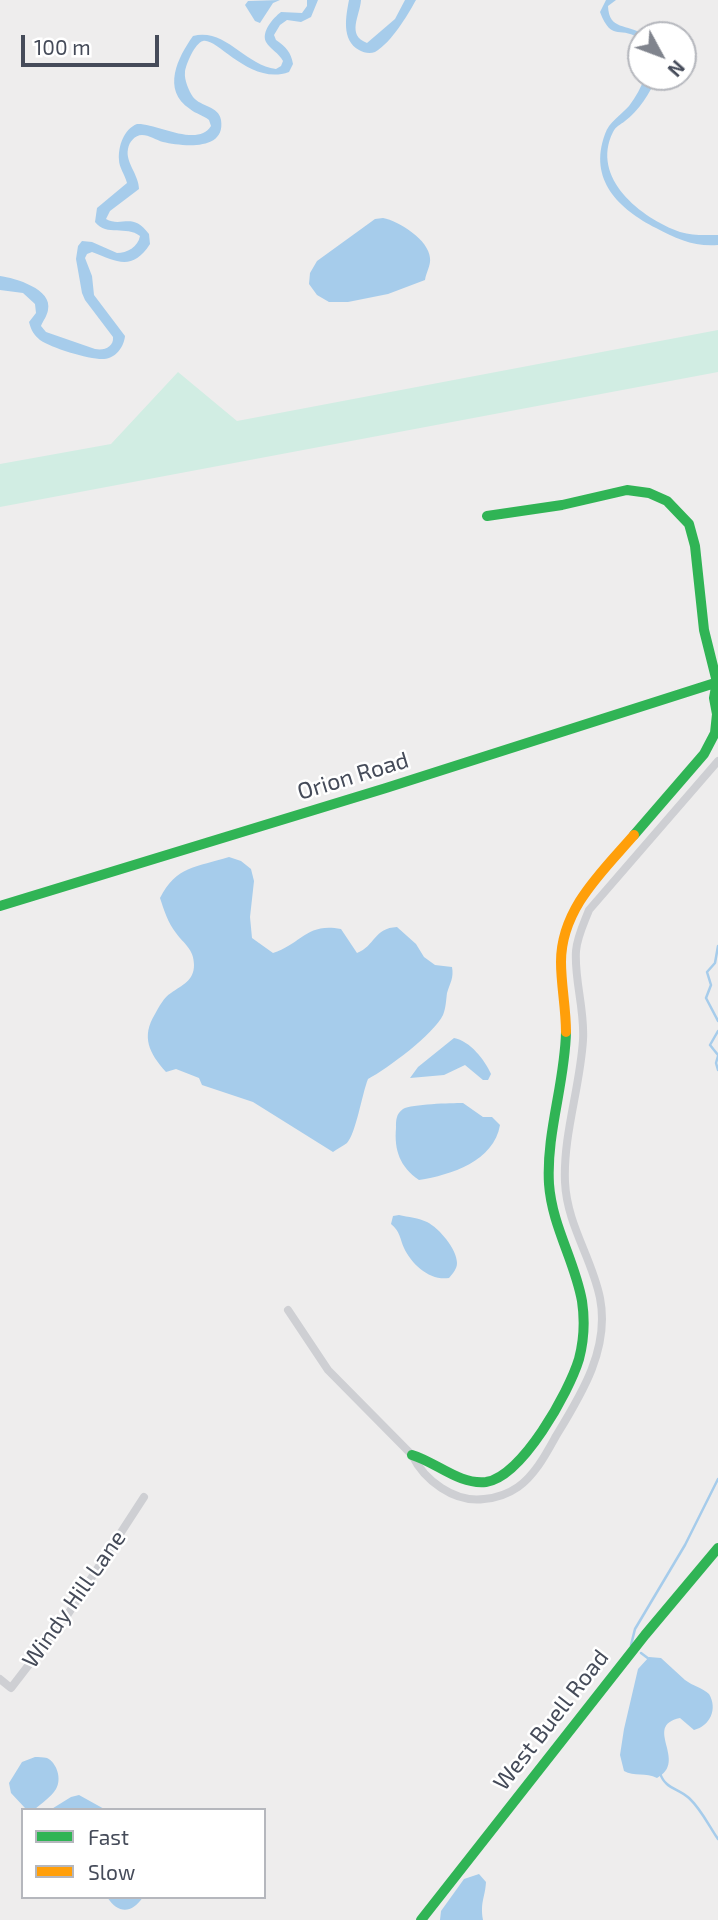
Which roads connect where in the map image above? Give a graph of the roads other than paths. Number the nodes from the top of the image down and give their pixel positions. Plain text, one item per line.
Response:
1 (487, 516) dead end
2 (718, 682) edge
3 (717, 727) edge
4 (718, 761) edge
5 (687, 775) junction
6 (698, 785) junction
7 (582, 894) junction
8 (594, 904) junction
9 (0, 906) edge
10 (562, 1075) junction
11 (578, 1078) junction
12 (568, 1204) junction
13 (552, 1209) junction
14 (288, 1310) dead end
15 (561, 1398) junction
16 (575, 1406) junction
17 (412, 1455) junction
18 (144, 1497) dead end
19 (718, 1548) edge
20 (0, 1679) edge
21 (421, 1920) edge

1 - 2 street
2 - 3 street
2 - 9 street, Orion Road
3 - 5 street
4 - 6 street
5 - 6 street
5 - 7 street
6 - 8 street
7 - 8 street
7 - 10 street
8 - 11 street
10 - 11 street
10 - 13 street
11 - 12 street
12 - 13 street
12 - 16 street
13 - 15 street
14 - 17 street
15 - 16 street
15 - 17 street
16 - 17 street
18 - 20 street, Windy Hill Lane
19 - 21 street, West Buell Road

